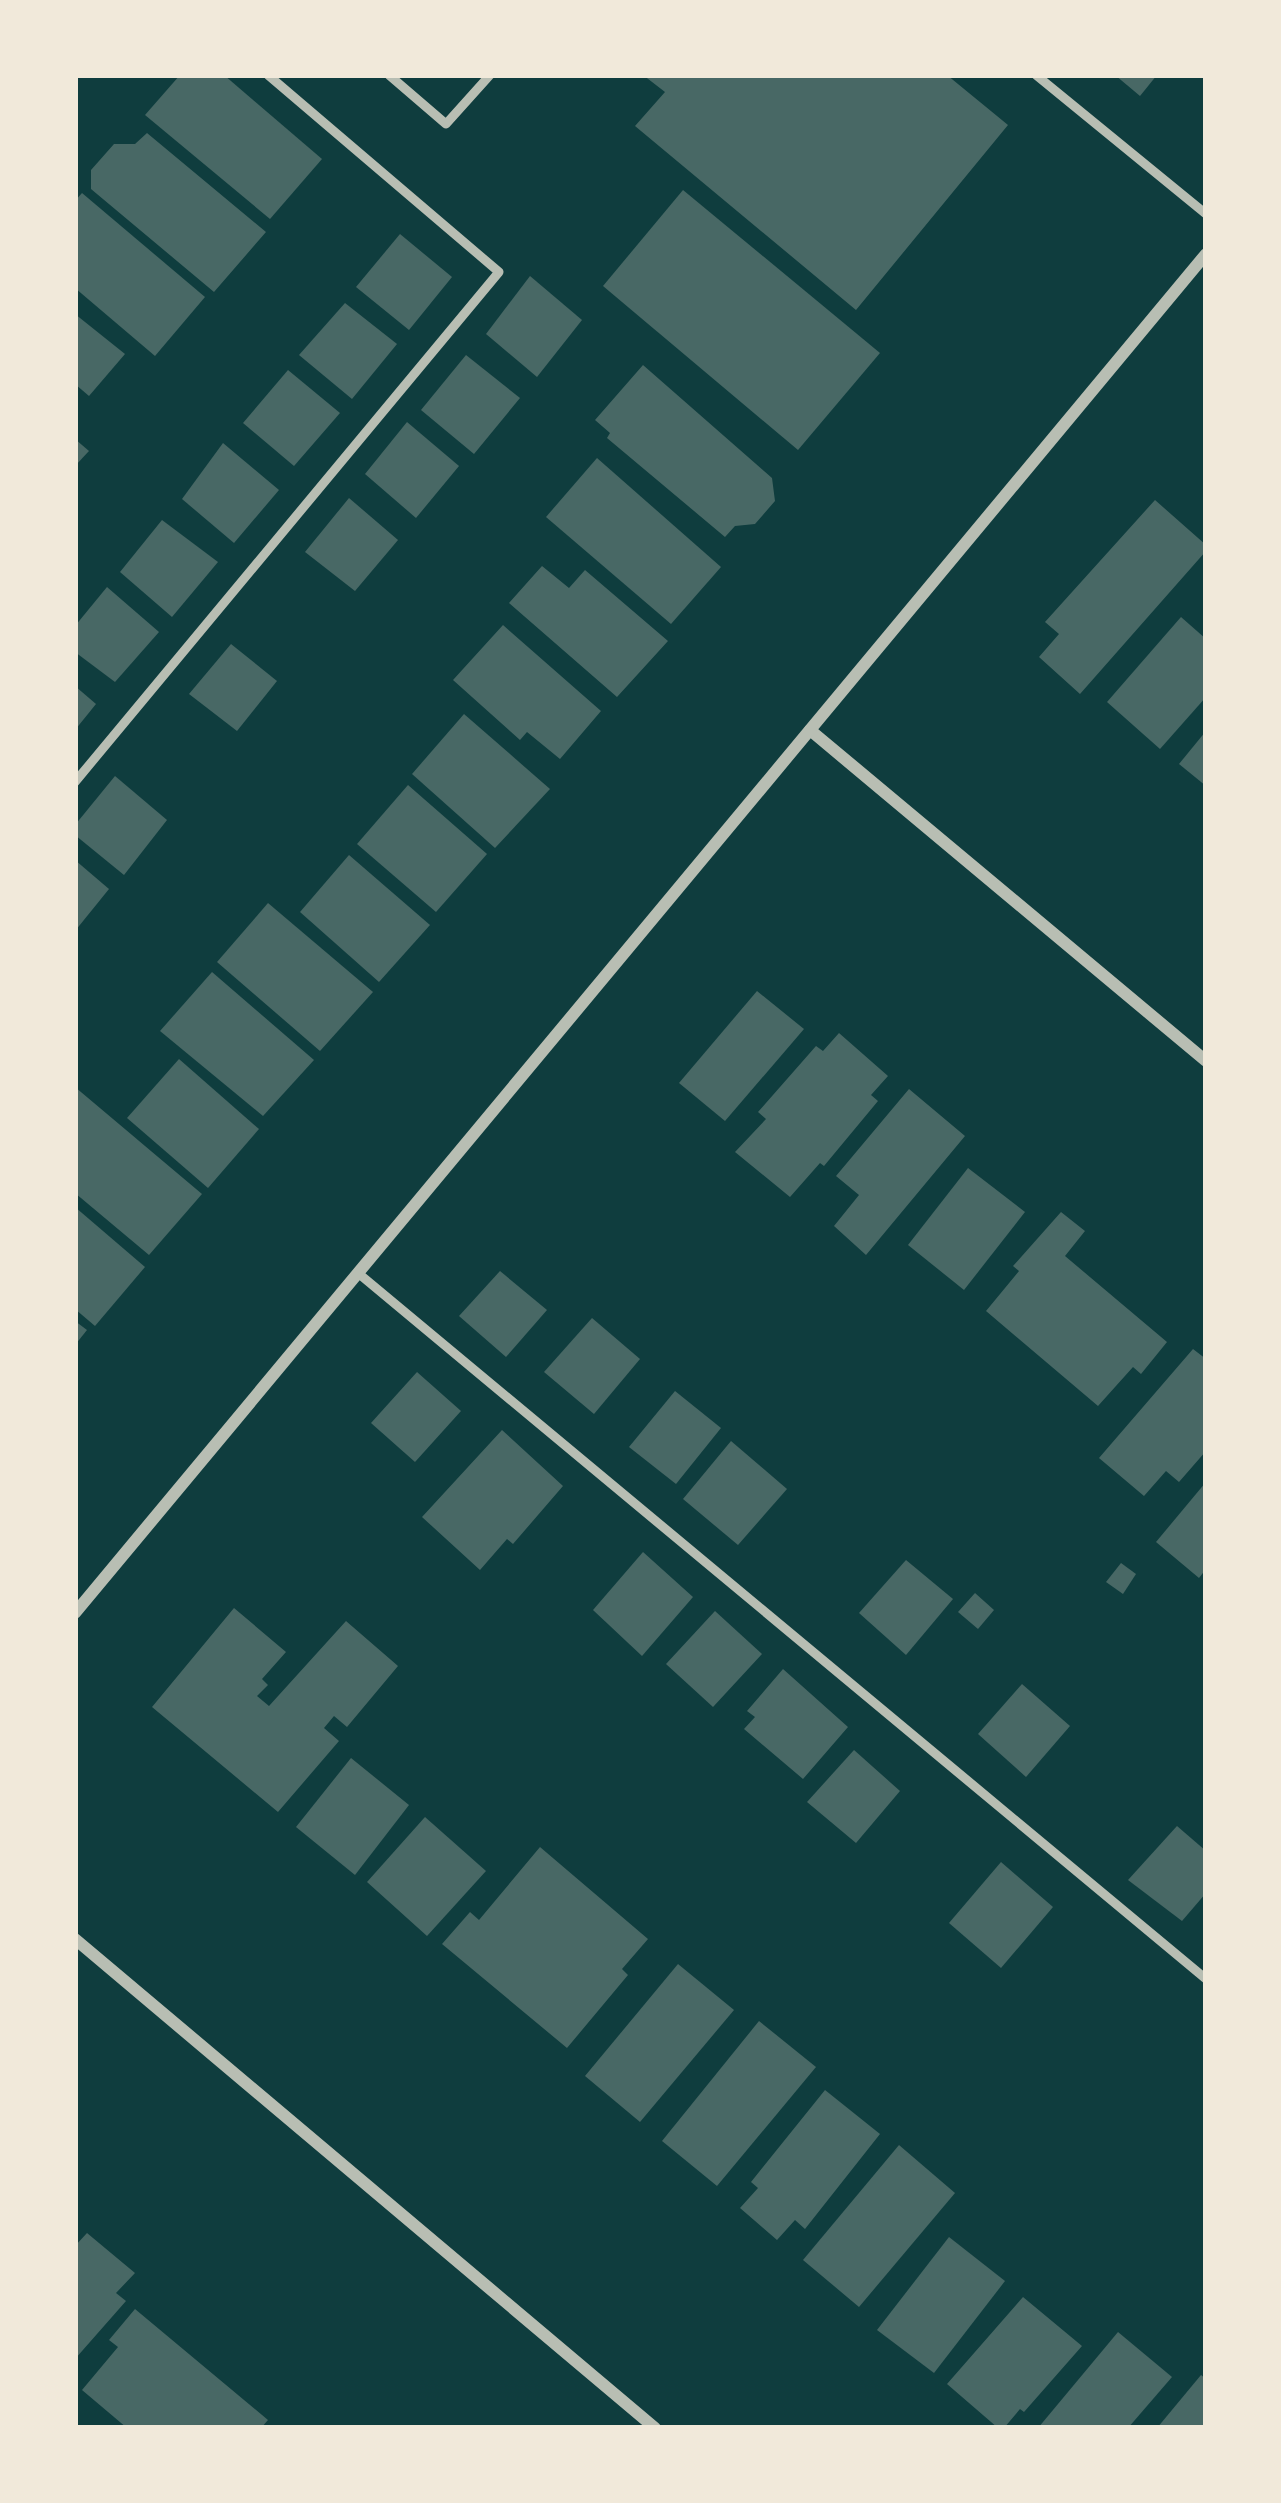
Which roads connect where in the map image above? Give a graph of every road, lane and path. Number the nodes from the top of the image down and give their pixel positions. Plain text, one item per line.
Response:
1 (268, 75) edge
2 (389, 75) edge
3 (490, 75) edge
4 (1036, 75) edge
5 (1206, 214) edge
6 (1206, 254) edge
7 (810, 730) junction
8 (75, 782) edge
9 (1206, 1060) edge
10 (358, 1273) junction
11 (75, 1613) edge
12 (75, 1939) edge
13 (1206, 1979) edge
14 (655, 2428) edge

1 - 8 lane
2 - 3 lane
4 - 5 lane
6 - 7 street
7 - 9 street
7 - 10 street
10 - 11 street
10 - 13 lane
12 - 14 street

